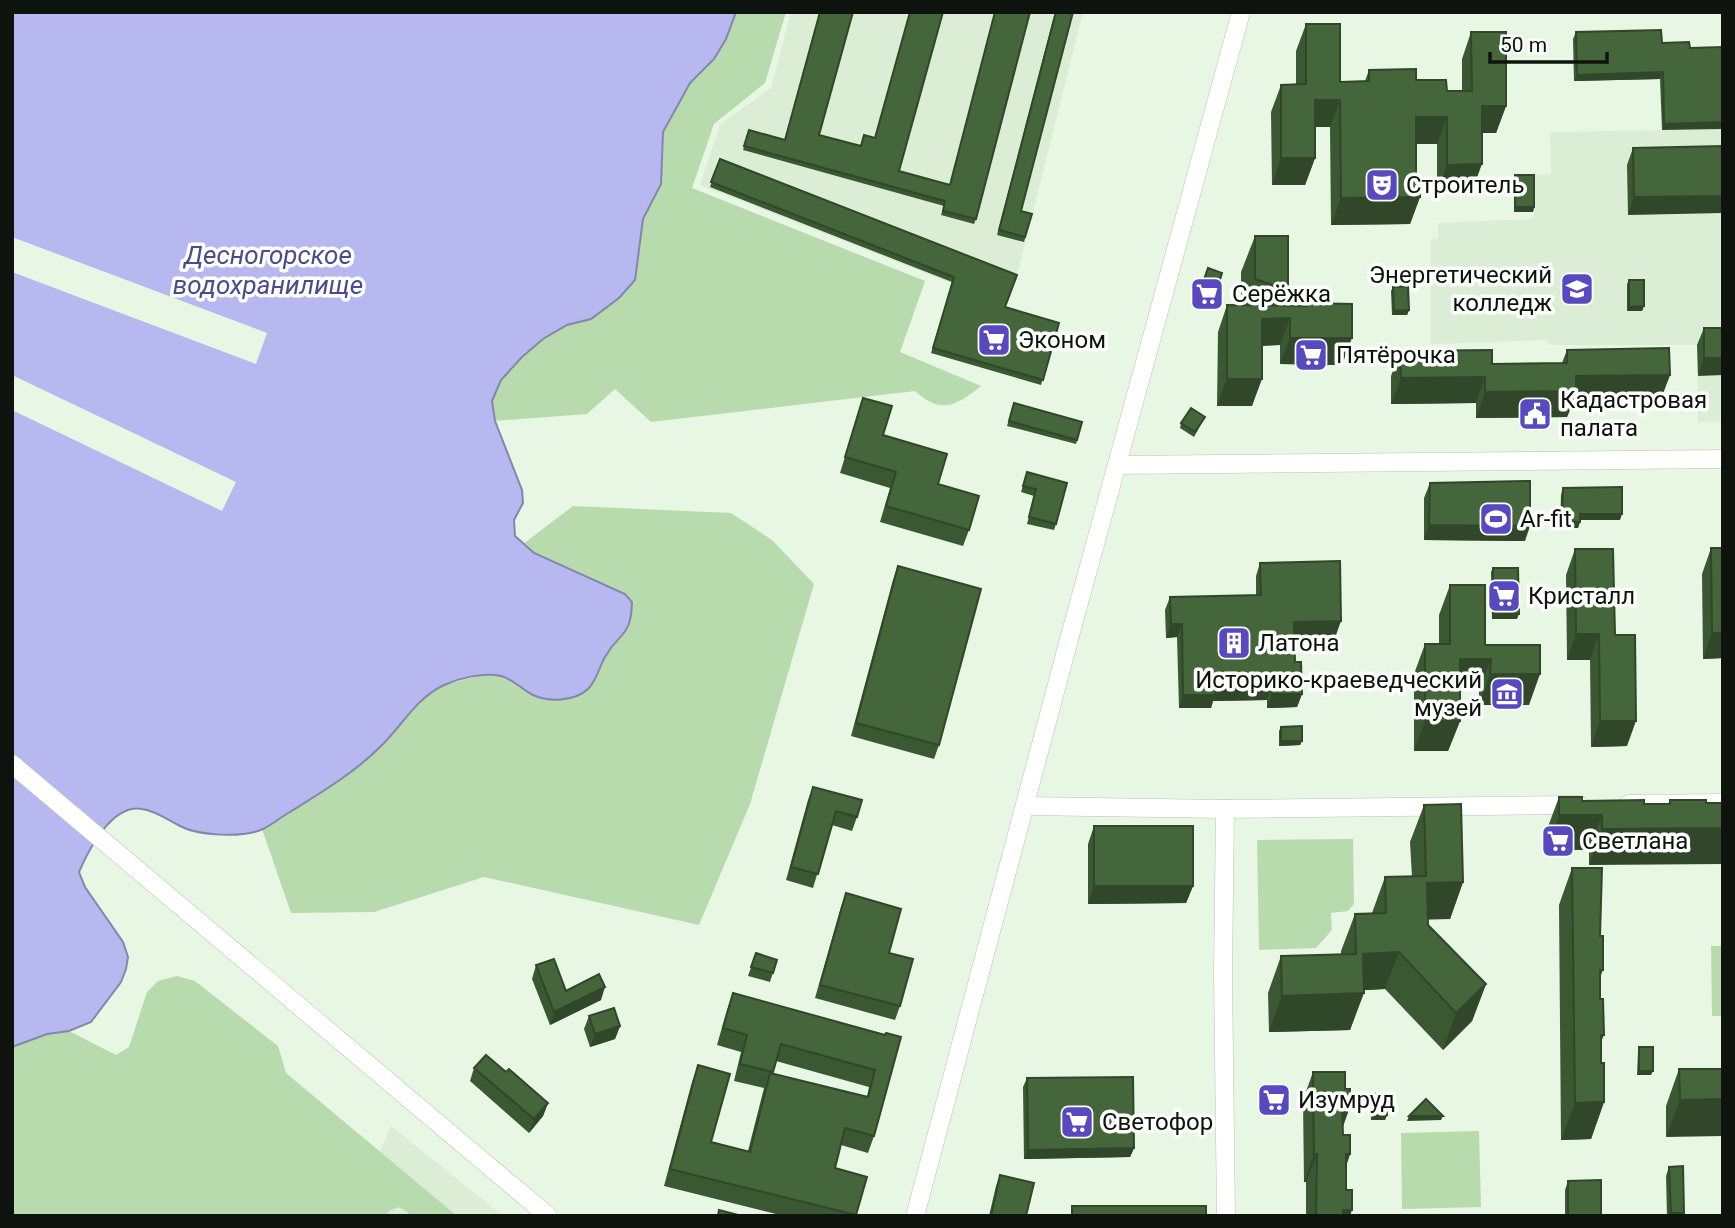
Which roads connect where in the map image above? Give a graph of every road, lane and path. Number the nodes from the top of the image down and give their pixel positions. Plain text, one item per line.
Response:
1 (1241, 12) edge
2 (1723, 458) edge
3 (1117, 465) junction
4 (12, 764) edge
5 (1723, 803) edge
6 (1025, 806) junction
7 (1225, 809) junction
8 (548, 1216) edge
9 (915, 1216) edge
10 (1226, 1216) edge

1 - 3 street
2 - 3 street
3 - 6 street
4 - 8 street
5 - 7 street
6 - 7 street
6 - 9 street
7 - 10 street

